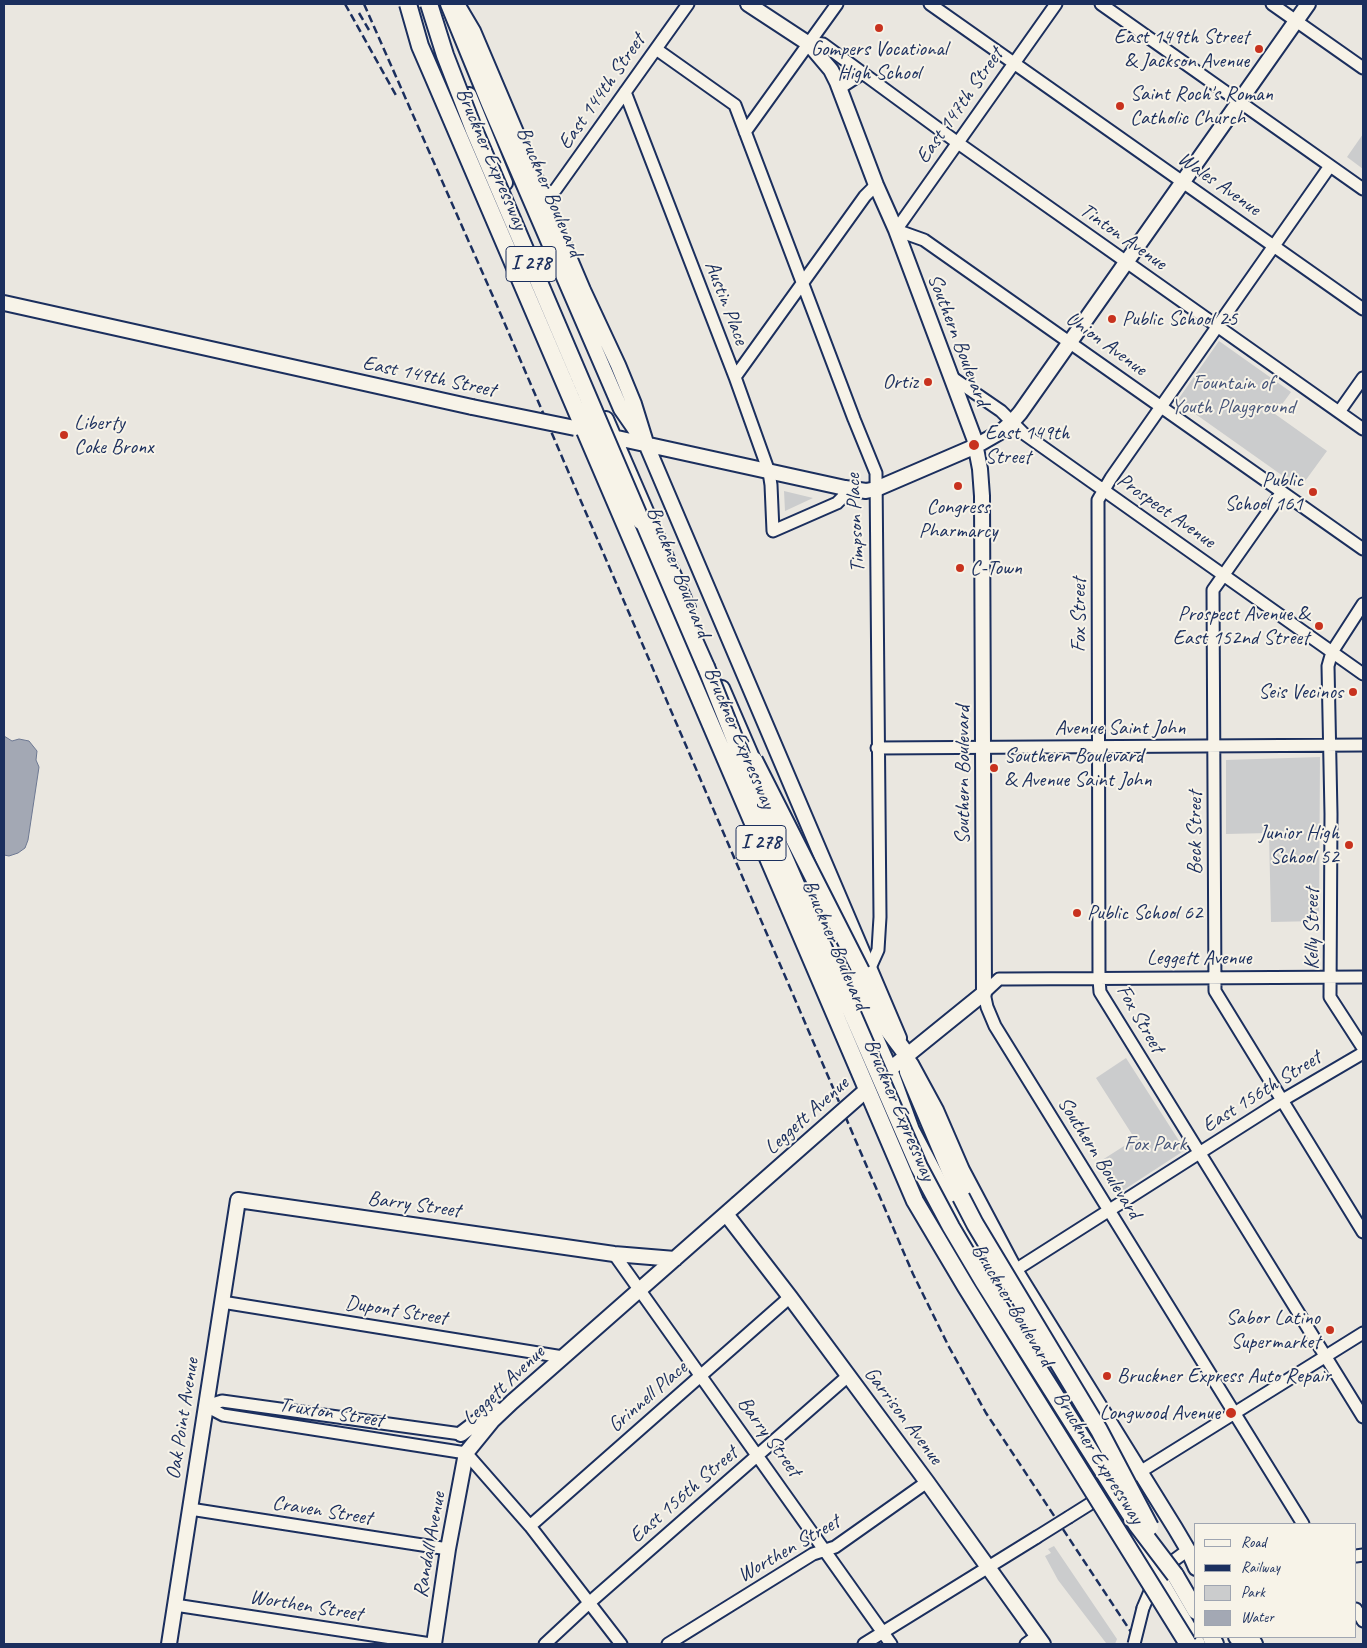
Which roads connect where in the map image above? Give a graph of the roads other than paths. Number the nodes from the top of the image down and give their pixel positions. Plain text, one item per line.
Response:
1 (408, 4) edge
2 (413, 4) edge
3 (430, 4) edge
4 (448, 4) edge
5 (457, 4) edge
6 (688, 4) edge
7 (748, 4) edge
8 (837, 4) edge
9 (930, 4) edge
10 (1056, 4) edge
11 (1101, 4) edge
12 (1272, 4) edge
13 (1308, 4) edge
14 (1296, 21) junction
15 (809, 44) junction
16 (656, 49) junction
17 (1014, 63) junction
18 (1363, 68) edge
19 (863, 73) junction
20 (840, 88) junction
21 (625, 92) junction
22 (1239, 101) junction
23 (481, 125) junction
24 (745, 132) junction
25 (958, 143) junction
26 (1330, 166) junction
27 (1182, 180) junction
28 (876, 185) junction
29 (490, 187) junction
30 (1363, 189) edge
31 (545, 199) junction
32 (896, 230) junction
33 (1274, 246) junction
34 (1126, 261) junction
35 (803, 282) junction
36 (4, 303) edge
37 (1363, 309) edge
38 (1217, 326) junction
39 (1069, 341) junction
40 (950, 376) junction
41 (734, 378) junction
42 (1363, 378) edge
43 (1161, 407) junction
44 (1339, 412) junction
45 (1012, 422) junction
46 (1363, 429) edge
47 (598, 434) junction
48 (614, 438) junction
49 (647, 446) junction
50 (976, 446) junction
51 (769, 472) junction
52 (846, 488) junction
53 (876, 489) junction
54 (1103, 490) junction
55 (1282, 492) junction
56 (1363, 549) edge
57 (1223, 575) junction
58 (1363, 604) edge
59 (1332, 652) junction
60 (706, 667) junction
61 (1363, 674) edge
62 (1329, 745) junction
63 (1363, 745) edge
64 (1098, 746) junction
65 (1214, 746) junction
66 (983, 747) junction
67 (877, 748) junction
68 (865, 971) junction
69 (1330, 977) junction
70 (1363, 977) edge
71 (1215, 978) junction
72 (1099, 979) junction
73 (984, 993) junction
74 (1363, 1048) edge
75 (1363, 1053) edge
76 (907, 1055) junction
77 (890, 1069) junction
78 (868, 1088) junction
79 (1281, 1101) junction
80 (1199, 1153) junction
81 (238, 1200) joint
82 (1108, 1211) junction
83 (726, 1214) junction
84 (1363, 1232) edge
85 (614, 1254) junction
86 (675, 1259) junction
87 (1015, 1270) junction
88 (996, 1282) junction
89 (640, 1289) junction
90 (979, 1293) junction
91 (790, 1297) junction
92 (222, 1302) junction
93 (1363, 1333) edge
94 (1325, 1356) junction
95 (564, 1357) junction
96 (700, 1376) junction
97 (848, 1376) junction
98 (512, 1402) junction
99 (206, 1406) junction
100 (1234, 1414) junction
101 (1363, 1417) edge
102 (462, 1434) joint
103 (466, 1453) junction
104 (757, 1456) junction
105 (1140, 1472) junction
106 (927, 1482) junction
107 (1120, 1485) junction
108 (1105, 1494) junction
109 (190, 1509) junction
110 (1302, 1523) edge
111 (530, 1526) junction
112 (448, 1549) junction
113 (825, 1550) junction
114 (1192, 1554) edge
115 (988, 1567) junction
116 (1172, 1569) junction
117 (1157, 1574) junction
118 (1194, 1601) edge
119 (589, 1603) junction
120 (175, 1605) junction
121 (1194, 1608) edge
122 (882, 1633) junction
123 (1194, 1637) edge
124 (1035, 1641) edge
125 (169, 1644) edge
126 (432, 1644) edge
127 (545, 1644) edge
128 (621, 1644) edge
129 (668, 1644) edge
130 (864, 1644) edge
131 (891, 1644) edge
132 (1134, 1644) edge
133 (1188, 1644) edge

1 - 133 highway, Bruckner Expressway / I 278, bridge
2 - 29 main road, Bruckner Boulevard
3 - 23 main road, Bruckner Boulevard
3 - 60 highway, Bruckner Expressway / I 278, bridge
4 - 49 main road, Bruckner Boulevard
5 - 31 main road, Bruckner Boulevard
6 - 16 street, East 144th Street
7 - 15 main road, Southern Boulevard
8 - 15 street
9 - 17 street, Wales Avenue
10 - 17 street, East 147th Street
11 - 22 street
12 - 14 street
13 - 14 main road, East 149th Street
14 - 18 street
14 - 22 main road, East 149th Street
15 - 19 street, Tinton Avenue
15 - 20 main road, Southern Boulevard
15 - 24 street
16 - 21 street, East 144th Street
16 - 24 street, Timpson Place
17 - 25 street, East 147th Street
17 - 27 street, Wales Avenue
19 - 20 street
19 - 25 street, Tinton Avenue
20 - 28 main road, Southern Boulevard
21 - 31 street, East 144th Street
21 - 41 street, Austin Place
22 - 26 street
22 - 27 main road, East 149th Street
23 - 29 main road
23 - 48 main road, Bruckner Boulevard
24 - 35 street, Timpson Place
25 - 32 street, East 147th Street
25 - 34 street, Tinton Avenue
26 - 30 street
26 - 33 street
27 - 33 street, Wales Avenue
27 - 34 main road, East 149th Street
28 - 32 main road, Southern Boulevard
28 - 35 street
29 - 47 main road, Bruckner Boulevard
31 - 49 main road, Bruckner Boulevard
32 - 39 street, Union Avenue
32 - 40 main road, Southern Boulevard
33 - 37 street, Wales Avenue
33 - 38 street
34 - 38 street, Tinton Avenue
34 - 39 main road, East 149th Street
35 - 41 street
35 - 53 street, Timpson Place
36 - 47 main road, East 149th Street, bridge
38 - 43 street
38 - 44 street, Tinton Avenue
39 - 43 street, Union Avenue
39 - 45 main road, East 149th Street
40 - 45 street, Prospect Avenue
40 - 50 main road, Southern Boulevard
41 - 51 street, Austin Place
42 - 44 street
43 - 54 street
43 - 55 street, Union Avenue
44 - 46 street, Tinton Avenue
45 - 50 main road, East 149th Street
45 - 54 street, Prospect Avenue
47 - 48 main road, East 149th Street
47 - 78 main road, Bruckner Boulevard
48 - 49 main road, East 149th Street
48 - 77 main road, Bruckner Boulevard
49 - 51 main road, East 149th Street
49 - 68 main road, Bruckner Boulevard
50 - 53 main road, East 149th Street
50 - 66 main road, Southern Boulevard
51 - 52 main road, East 149th Street
51 - 52 street, Austin Place
52 - 53 main road, East 149th Street
53 - 67 street, Timpson Place
54 - 57 street, Prospect Avenue
54 - 64 street, Fox Street
55 - 56 street, Union Avenue
55 - 57 street, Beck Street
57 - 59 street, Prospect Avenue
57 - 65 street, Beck Street
58 - 59 street
59 - 61 street, Prospect Avenue
59 - 62 street, Kelly Street
60 - 68 highway, bridge
60 - 116 highway, Bruckner Expressway / I 278, bridge
62 - 63 street, Avenue Saint John
62 - 65 street, Avenue Saint John
62 - 69 street, Kelly Street
64 - 65 street, Avenue Saint John
64 - 66 street, Avenue Saint John
64 - 72 street, Fox Street
65 - 71 street, Beck Street
66 - 67 street, Avenue Saint John
66 - 73 main road, Southern Boulevard
67 - 68 street, Timpson Place
68 - 76 highway
69 - 70 street, Leggett Avenue
69 - 71 street, Leggett Avenue
69 - 74 street, Kelly Street
71 - 72 street, Leggett Avenue
71 - 79 street, Beck Street
72 - 73 street, Leggett Avenue
72 - 80 street, Fox Street
73 - 76 main road, Leggett Avenue
73 - 82 street, Southern Boulevard
75 - 79 street, East 156th Street
76 - 77 main road, Leggett Avenue
76 - 87 main road, Bruckner Boulevard
76 - 116 highway, bridge
77 - 78 main road, Leggett Avenue
77 - 88 main road, Bruckner Boulevard
78 - 83 main road, Leggett Avenue, bridge
78 - 90 main road, Bruckner Boulevard
79 - 80 street, East 156th Street
79 - 84 street, Beck Street
80 - 82 street, East 156th Street
80 - 94 street, Fox Street
81 - 85 main road, Barry Street
81 - 92 main road, Oak Point Avenue
82 - 87 street, East 156th Street
82 - 100 street, Southern Boulevard
83 - 86 main road, Leggett Avenue
83 - 91 main road, Garrison Avenue
85 - 86 main road, Barry Street
85 - 89 street, Barry Street
86 - 89 main road, Leggett Avenue
87 - 88 street, East 156th Street
87 - 105 main road, Bruckner Boulevard
88 - 90 street, East 156th Street
88 - 107 main road, Bruckner Boulevard
89 - 95 main road, Leggett Avenue
89 - 96 street, Barry Street
90 - 108 main road, Bruckner Boulevard
91 - 96 street, Grinnell Place
91 - 97 main road, Garrison Avenue
92 - 95 street, Dupont Street
92 - 99 main road, Oak Point Avenue
93 - 94 street
94 - 100 street
94 - 101 street, Fox Street
95 - 98 main road, Leggett Avenue
96 - 104 street, Barry Street
96 - 111 street, Grinnell Place
97 - 104 street, East 156th Street
97 - 106 main road, Garrison Avenue
98 - 102 main road
98 - 103 main road, Leggett Avenue
99 - 102 street, Truxton Street
99 - 103 street, Truxton Street
99 - 109 main road, Oak Point Avenue
100 - 105 street
100 - 110 street, Southern Boulevard
103 - 111 street
103 - 112 main road, Randall Avenue
104 - 113 street, Barry Street
104 - 119 street, East 156th Street
105 - 107 street
105 - 114 main road, Bruckner Boulevard
106 - 113 street, Worthen Street
106 - 115 main road, Garrison Avenue
107 - 108 street
107 - 116 main road, Bruckner Boulevard
108 - 115 street, bridge
108 - 117 main road, Bruckner Boulevard
109 - 112 street, Craven Street
109 - 120 main road, Oak Point Avenue
111 - 119 street
112 - 126 main road, Randall Avenue
113 - 122 street, Barry Street
113 - 129 street, Worthen Street
114 - 116 street
115 - 122 street
115 - 124 main road, Garrison Avenue
116 - 117 street
116 - 118 main road, Bruckner Boulevard
116 - 121 highway, Bruckner Expressway / I 278
117 - 123 main road, Bruckner Boulevard
117 - 132 street, bridge
119 - 127 street, East 156th Street
119 - 128 street
120 - 125 main road, Oak Point Avenue
120 - 126 street, Worthen Street
122 - 130 street
122 - 131 street, Barry Street

